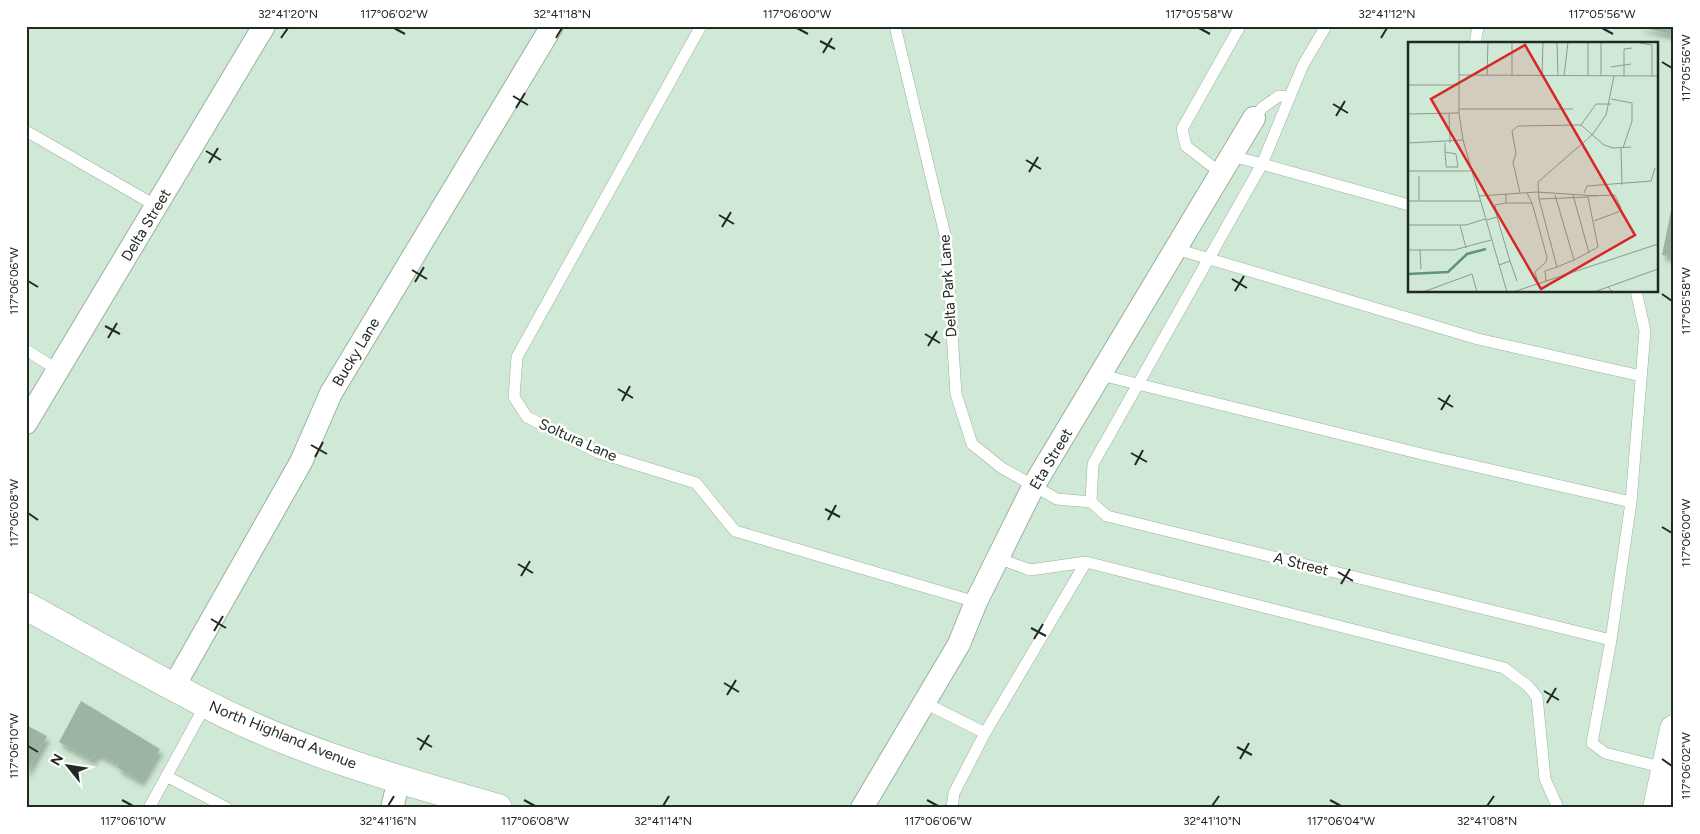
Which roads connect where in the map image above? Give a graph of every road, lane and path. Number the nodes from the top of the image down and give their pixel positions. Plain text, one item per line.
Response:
1 (264, 26) edge
2 (552, 26) edge
3 (701, 26) edge
4 (895, 26) edge
5 (1240, 26) edge
6 (1326, 26) edge
7 (1478, 26) edge
8 (1475, 42) edge
9 (1290, 98) junction
10 (1254, 118) joint
11 (26, 131) edge
12 (1262, 164) junction
13 (1227, 165) junction
14 (1408, 205) edge
15 (158, 207) junction
16 (1176, 249) junction
17 (1208, 258) junction
18 (1636, 292) edge
19 (26, 350) edge
20 (58, 370) junction
21 (1101, 375) junction
22 (1641, 376) junction
23 (1138, 385) junction
24 (26, 423) edge
25 (1034, 485) junction
26 (1090, 502) junction
27 (1631, 502) junction
28 (998, 558) junction
29 (1086, 562) junction
30 (976, 602) junction
31 (26, 606) edge
32 (1611, 640) junction
33 (174, 686) junction
34 (924, 703) junction
35 (206, 704) junction
36 (1674, 729) edge
37 (985, 733) junction
38 (1666, 768) junction
39 (166, 776) junction
40 (399, 780) junction
41 (149, 808) edge
42 (227, 808) edge
43 (392, 808) edge
44 (498, 808) edge
45 (862, 808) edge
46 (952, 808) edge
47 (1558, 808) edge
48 (1657, 808) edge

1 - 15 street, Delta Street
2 - 33 street, Bucky Lane
3 - 30 lane, Soltura Lane
4 - 25 lane, Delta Park Lane
5 - 13 lane
6 - 9 lane
7 - 8 lane
9 - 10 lane
9 - 12 lane
10 - 13 street, Eta Street
11 - 15 lane
12 - 13 lane
12 - 14 lane
12 - 17 lane
13 - 16 street, Eta Street
15 - 20 street, Delta Street
16 - 17 lane
16 - 21 street, Eta Street
17 - 22 lane
17 - 23 lane
18 - 22 lane
19 - 20 lane
20 - 24 street, Delta Street
21 - 23 lane
21 - 25 street, Eta Street
22 - 27 lane
23 - 26 lane
23 - 27 lane
25 - 26 lane, Delta Park Lane
25 - 28 street, Eta Street
26 - 32 lane, A Street
27 - 32 lane
28 - 29 lane
28 - 30 street, Eta Street
29 - 37 lane
29 - 47 lane
30 - 34 street, Eta Street
31 - 33 main road, North Highland Avenue
32 - 38 lane
33 - 35 main road, North Highland Avenue
34 - 37 lane
34 - 45 street, Eta Street
35 - 39 lane
35 - 40 main road, North Highland Avenue
36 - 38 main road
37 - 46 lane
38 - 48 main road
39 - 41 lane
39 - 42 lane
40 - 43 street
40 - 44 main road, North Highland Avenue

